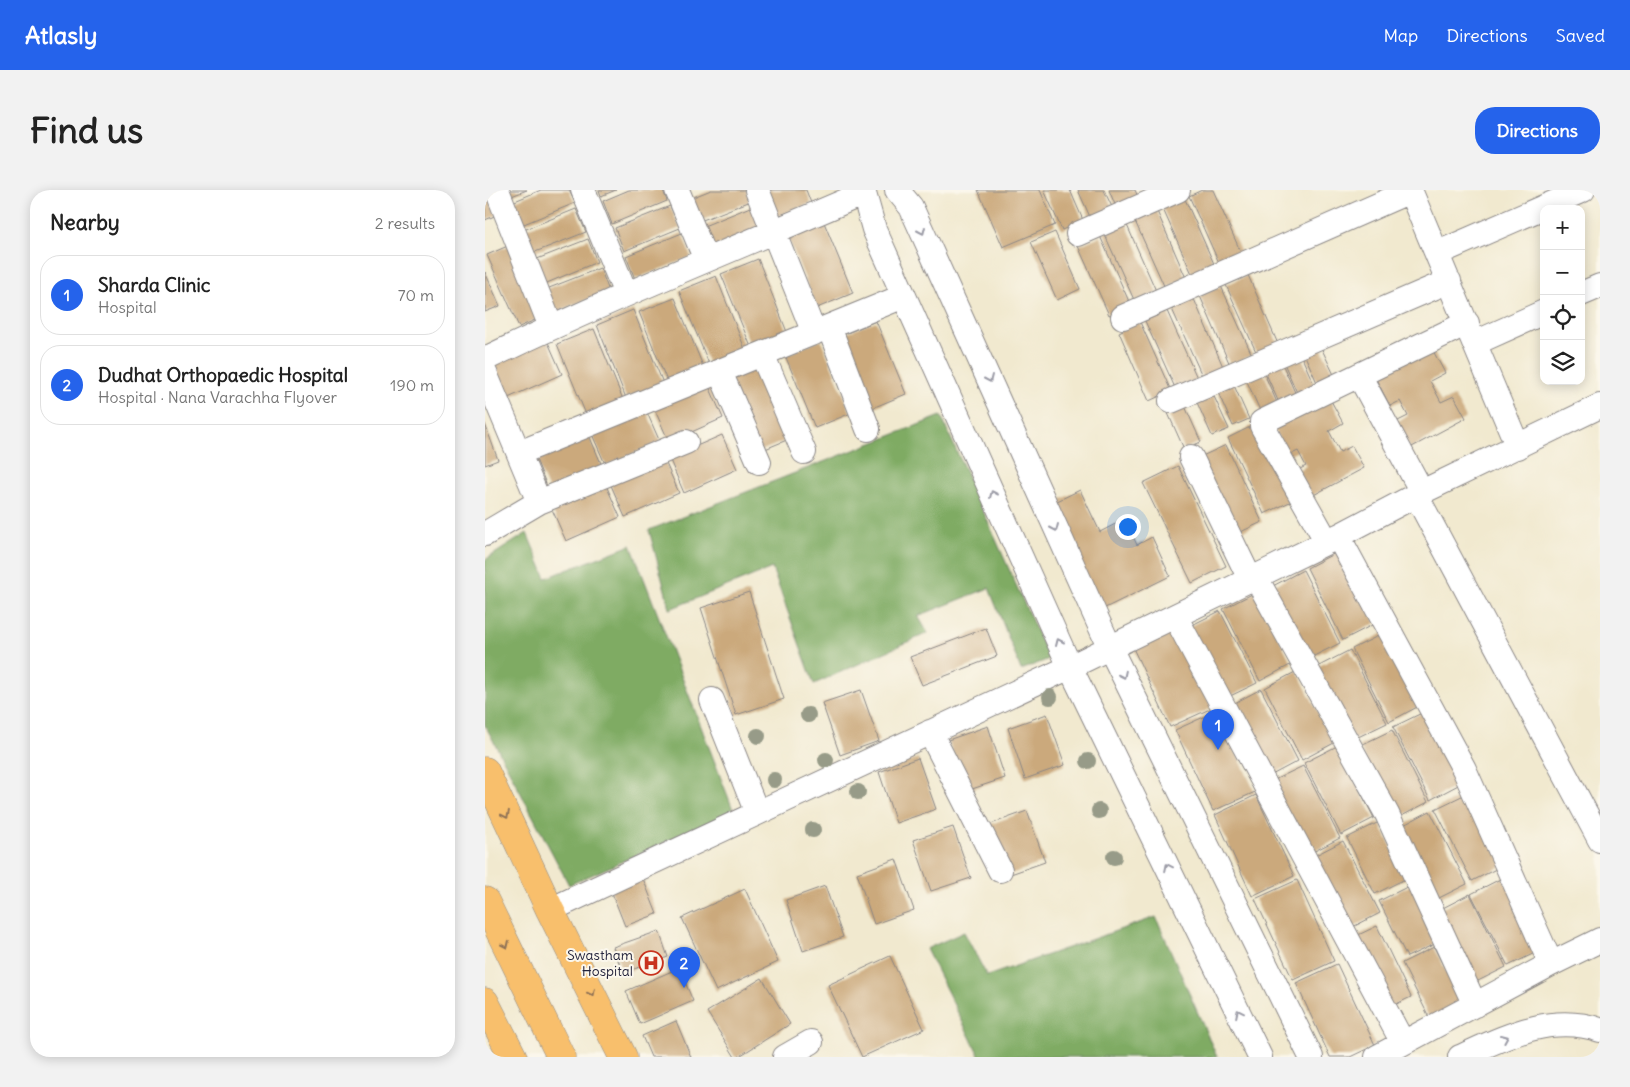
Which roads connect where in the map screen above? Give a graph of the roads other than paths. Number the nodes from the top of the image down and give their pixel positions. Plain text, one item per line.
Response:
1 (497, 190) edge
2 (583, 190) edge
3 (677, 190) edge
4 (757, 190) edge
5 (897, 190) edge
6 (1178, 190) edge
7 (1583, 190) edge
8 (1410, 191) edge
9 (863, 192) edge
10 (773, 232) junction
11 (1079, 234) dead end
12 (1438, 253) junction
13 (706, 260) junction
14 (1449, 281) junction
15 (1600, 286) edge
16 (1585, 292) edge
17 (626, 294) junction
18 (904, 296) junction
19 (1540, 313) edge
20 (1123, 317) dead end
21 (551, 327) junction
22 (822, 330) junction
23 (1471, 333) junction
24 (762, 354) junction
25 (485, 359) edge
26 (720, 372) junction
27 (485, 373) edge
28 (1359, 375) junction
29 (1171, 401) dead end
30 (1600, 406) edge
31 (868, 429) dead end
32 (686, 442) dead end
33 (1518, 447) junction
34 (804, 452) dead end
35 (519, 453) junction
36 (1191, 457) dead end
37 (759, 462) dead end
38 (1419, 494) junction
39 (539, 502) junction
40 (485, 534) edge
41 (1332, 539) junction
42 (1252, 578) junction
43 (1175, 616) junction
44 (1109, 648) junction
45 (1071, 667) junction
46 (712, 700) dead end
47 (930, 732) junction
48 (485, 771) edge
49 (757, 813) junction
50 (1600, 840) edge
51 (1000, 870) dead end
52 (485, 901) edge
53 (550, 910) junction
54 (1600, 940) edge
55 (1551, 964) junction
56 (485, 1002) edge
57 (1475, 1005) junction
58 (1600, 1030) edge
59 (811, 1042) dead end
60 (1403, 1043) junction
61 (513, 1057) edge
62 (561, 1057) edge
63 (623, 1057) edge
64 (785, 1057) edge
65 (1260, 1057) edge
66 (1311, 1057) edge
67 (1377, 1057) edge
68 (1460, 1057) edge

1 - 21 street
2 - 17 street
3 - 13 street
4 - 10 street
5 -> 44 street
6 - 11 street
7 - 12 street
8 - 12 street
8 - 20 street
9 - 10 street
9 - 18 street
10 - 13 street
10 - 22 street
12 - 14 street
13 - 17 street
14 - 23 street
14 - 29 street
15 - 16 street
17 - 21 street
18 - 22 street
45 -> 18 street
19 - 23 street
21 - 25 street
22 - 24 street
22 - 31 street
23 - 28 street
23 - 33 street
24 - 26 street
24 - 34 street
26 - 35 street
26 - 37 street
27 - 35 street
28 - 38 street
28 - 41 street
30 - 33 street
32 - 39 street
33 - 38 street
35 - 39 street
36 - 42 street
38 - 41 street
38 - 50 street
39 - 40 street
41 - 42 street
41 - 55 street
42 - 43 street
42 - 57 street
43 - 44 street
43 - 60 street
44 - 45 street
44 -> 66 street
45 - 47 street
65 -> 45 street
46 - 49 street
47 - 49 street
47 - 51 street
48 -> 53 main road
49 - 53 street
52 -> 62 main road
53 -> 63 main road
54 - 55 street
55 - 57 street
56 - 61 main road
57 - 60 street
68 -> 58 street
59 - 64 street
60 - 67 street

